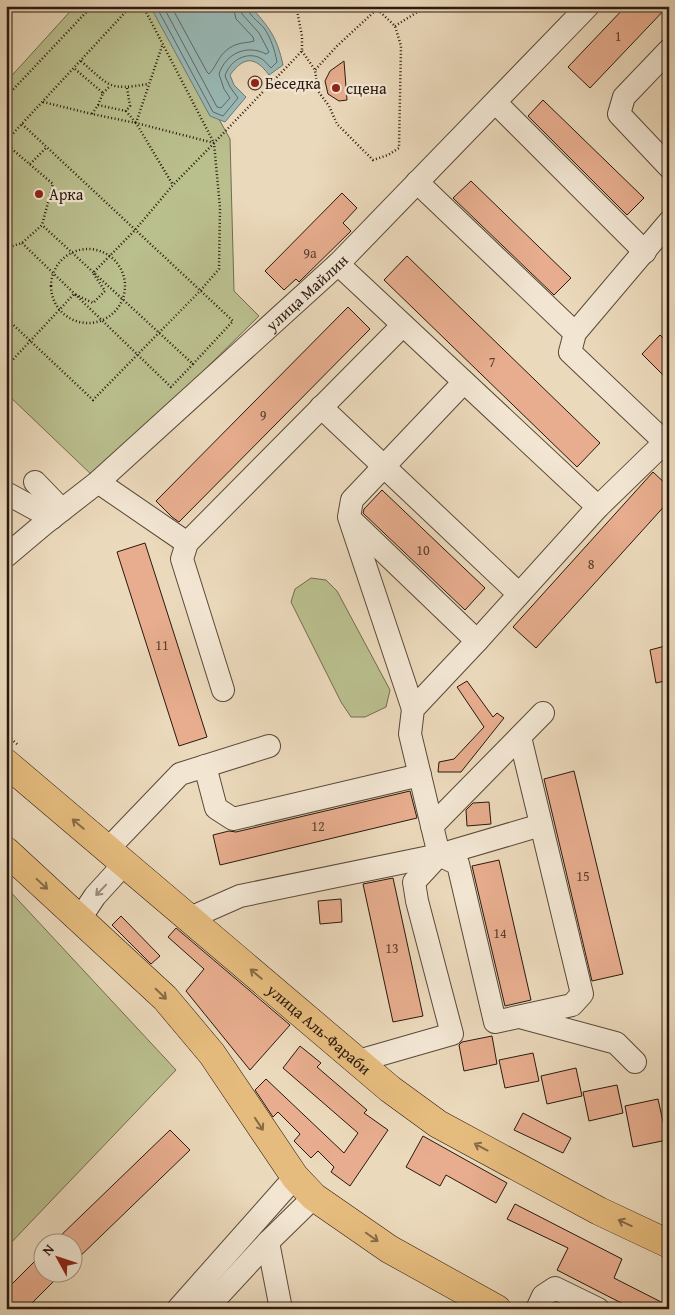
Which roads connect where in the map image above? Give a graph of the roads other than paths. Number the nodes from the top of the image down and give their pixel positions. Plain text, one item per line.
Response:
1 (588, 6) edge
2 (669, 50) edge
3 (496, 103) junction
4 (669, 168) edge
5 (418, 182) junction
6 (669, 222) edge
7 (645, 252) junction
8 (338, 264) junction
9 (403, 325) junction
10 (574, 333) junction
11 (464, 382) junction
12 (322, 407) junction
13 (667, 444) edge
14 (384, 465) junction
15 (35, 482) dead end
16 (98, 482) junction
17 (6, 493) edge
18 (598, 507) junction
19 (57, 514) junction
20 (349, 517) junction
21 (187, 543) junction
22 (6, 556) edge
23 (519, 594) junction
24 (477, 641) junction
25 (223, 690) dead end
26 (413, 709) junction
27 (543, 713) dead end
28 (520, 737) junction
29 (269, 746) dead end
30 (6, 763) edge
31 (205, 766) junction
32 (420, 775) junction
33 (541, 825) junction
34 (432, 826) junction
35 (6, 851) edge
36 (439, 855) junction
37 (117, 856) junction
38 (190, 918) junction
39 (79, 920) junction
40 (520, 1017) junction
41 (358, 1061) junction
42 (635, 1062) dead end
43 (295, 1177) junction
44 (314, 1197) junction
45 (268, 1242) junction
46 (669, 1244) edge
47 (595, 1308) edge
48 (178, 1309) edge
49 (206, 1309) edge
50 (281, 1309) edge
51 (497, 1309) edge
52 (537, 1309) edge

1 - 3 street, улица Майлин
2 - 4 street
3 - 5 street, улица Майлин
3 - 7 street
5 - 8 street, улица Майлин
5 - 10 street
6 - 7 street
7 - 10 street
8 - 9 street
8 - 16 street, улица Майлин
9 - 11 street
9 - 12 street
10 - 13 street
11 - 14 street
11 - 18 street
12 - 14 street
12 - 21 street
13 - 18 street
14 - 20 street
14 - 23 street
15 - 19 street
16 - 19 street, улица Майлин
16 - 21 street
17 - 19 street
18 - 23 street
19 - 22 street, улица Майлин
20 - 24 street
20 - 26 street
21 - 25 street
23 - 24 street
24 - 26 street
26 - 32 street
27 - 28 street
28 - 33 street
28 - 34 street
29 - 31 street
37 -> 30 main road, улица Аль-Фараби
31 - 32 street
31 - 37 street
32 - 34 street
33 - 36 street
33 - 40 street
34 - 36 street
35 -> 39 main road
36 - 38 street
36 - 40 street
36 - 41 street
37 - 38 main road, улица Аль-Фараби
37 -> 39 street
41 -> 38 main road, улица Аль-Фараби
39 -> 43 main road
40 - 42 street
46 -> 41 main road, улица Аль-Фараби
43 - 44 main road
43 - 48 street
44 - 45 street
44 -> 51 main road
45 - 49 street
45 - 50 street
47 - 52 street

